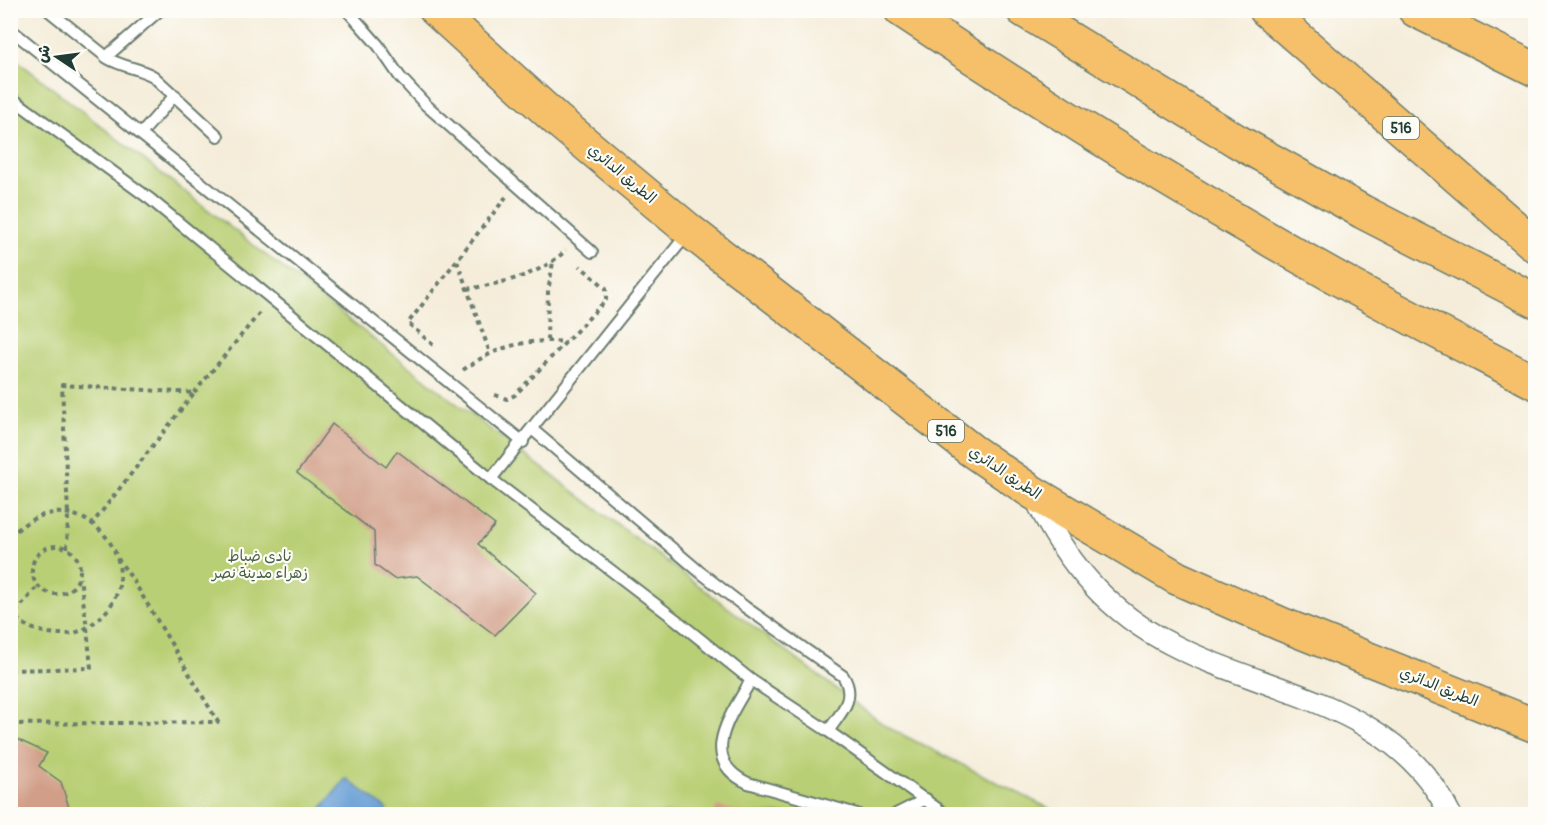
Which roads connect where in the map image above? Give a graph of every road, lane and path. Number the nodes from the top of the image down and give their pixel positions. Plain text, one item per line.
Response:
1 (48, 10) edge
2 (160, 10) edge
3 (347, 10) edge
4 (436, 10) edge
5 (901, 10) edge
6 (1023, 10) edge
7 (1266, 10) edge
8 (1415, 10) edge
9 (10, 29) edge
10 (106, 57) junction
11 (1536, 70) edge
12 (174, 95) junction
13 (10, 97) edge
14 (141, 134) junction
15 (218, 136) dead end
16 (516, 184) junction
17 (690, 231) junction
18 (577, 239) junction
19 (1536, 246) edge
20 (563, 252) junction
21 (592, 252) dead end
22 (456, 261) junction
23 (553, 262) junction
24 (466, 289) junction
25 (272, 299) junction
26 (1536, 301) edge
27 (547, 340) junction
28 (567, 342) junction
29 (439, 350) dead end
30 (490, 353) junction
31 (455, 363) dead end
32 (463, 370) junction
33 (471, 376) dead end
34 (1536, 383) edge
35 (486, 389) dead end
36 (194, 393) junction
37 (533, 430) junction
38 (523, 442) junction
39 (491, 479) junction
40 (1032, 492) junction
41 (68, 514) junction
42 (92, 524) junction
43 (10, 537) edge
44 (67, 548) junction
45 (118, 559) junction
46 (80, 578) junction
47 (37, 587) junction
48 (12, 615) edge
49 (87, 628) junction
50 (10, 670) edge
51 (751, 680) junction
52 (10, 724) edge
53 (1536, 726) edge
54 (828, 731) junction
55 (926, 800) junction
56 (857, 814) edge
57 (896, 814) edge
58 (945, 814) edge
59 (1450, 814) edge

1 - 10 lane
2 - 10 lane
3 - 16 lane
4 - 17 highway, الطريق الدائري / 516
5 - 34 highway
6 - 26 highway
7 - 19 highway, 516
8 - 11 highway
9 - 14 lane
10 - 12 lane
12 - 14 lane
12 - 15 lane
13 - 25 lane
14 - 38 lane
16 - 18 lane
16 - 22 path
17 - 37 lane
17 - 40 highway, الطريق الدائري / 516
18 - 20 path
18 - 21 lane
20 - 23 path
20 - 28 path
22 - 24 path
22 - 29 path
23 - 24 path
23 - 27 path
24 - 30 path
25 - 36 path
25 - 39 lane
27 - 28 path
27 - 30 path
28 - 35 path
30 - 32 path
31 - 32 path
32 - 33 path
36 - 41 path
36 - 42 path
37 - 38 lane
37 - 54 lane
38 - 39 lane
39 - 51 lane
40 - 53 highway, الطريق الدائري / 516
40 - 59 street
41 - 42 path
41 - 43 path
41 - 44 path
42 - 45 path
44 - 46 path
44 - 47 path
45 - 49 path
45 - 52 path
46 - 47 path
46 - 49 path
47 - 48 path
48 - 49 path
49 - 50 path
51 - 54 lane
51 - 56 lane
54 - 55 lane
55 - 57 lane
55 - 58 lane

